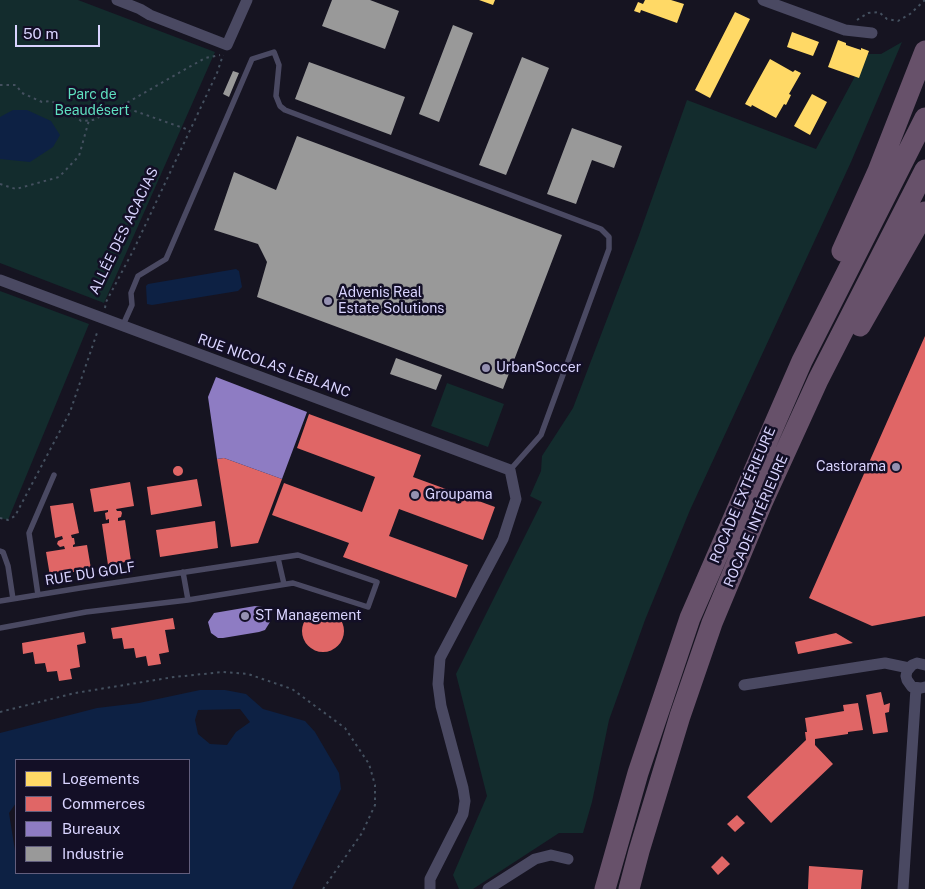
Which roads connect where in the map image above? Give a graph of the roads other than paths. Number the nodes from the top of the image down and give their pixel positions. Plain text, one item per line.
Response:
1 (117, 0) edge
2 (247, 0) edge
3 (763, 0) edge
4 (872, 33) dead end
5 (925, 52) edge
6 (925, 118) edge
7 (925, 170) edge
8 (925, 212) edge
9 (925, 219) edge
10 (900, 256) junction
11 (0, 280) edge
12 (123, 326) junction
13 (818, 380) junction
14 (786, 397) junction
15 (510, 470) junction
16 (54, 475) dead end
17 (0, 551) edge
18 (278, 558) junction
19 (183, 572) junction
20 (284, 584) junction
21 (38, 595) junction
22 (13, 599) junction
23 (188, 600) junction
24 (0, 602) edge
25 (0, 628) edge
26 (925, 665) edge
27 (909, 668) junction
28 (744, 685) dead end
29 (921, 687) edge
30 (568, 859) dead end
31 (603, 887) edge
32 (430, 889) edge
33 (488, 889) edge
34 (629, 889) edge
35 (903, 889) edge

1 - 2 street
3 - 4 street
5 - 14 highway
6 - 14 highway, ROCADE EXTÉRIEURE
7 - 13 highway, ROCADE INTÉRIEURE
8 - 10 highway
9 - 10 highway
10 - 13 highway
11 - 12 street, RUE NICOLAS LEBLANC
12 - 15 street, RUE NICOLAS LEBLANC
12 - 15 lane
13 - 34 highway, ROCADE INTÉRIEURE
14 - 31 highway, ROCADE EXTÉRIEURE
15 - 32 street
16 - 21 lane
17 - 22 lane
18 - 19 lane, RUE DU GOLF
18 - 20 lane
18 - 20 lane, RUE DU GOLF
19 - 21 lane, RUE DU GOLF
19 - 23 lane
20 - 23 lane
21 - 22 lane, RUE DU GOLF
22 - 24 lane, RUE DU GOLF
23 - 25 lane
26 - 27 street
27 - 28 street
27 - 29 street
29 - 35 street
30 - 33 street

